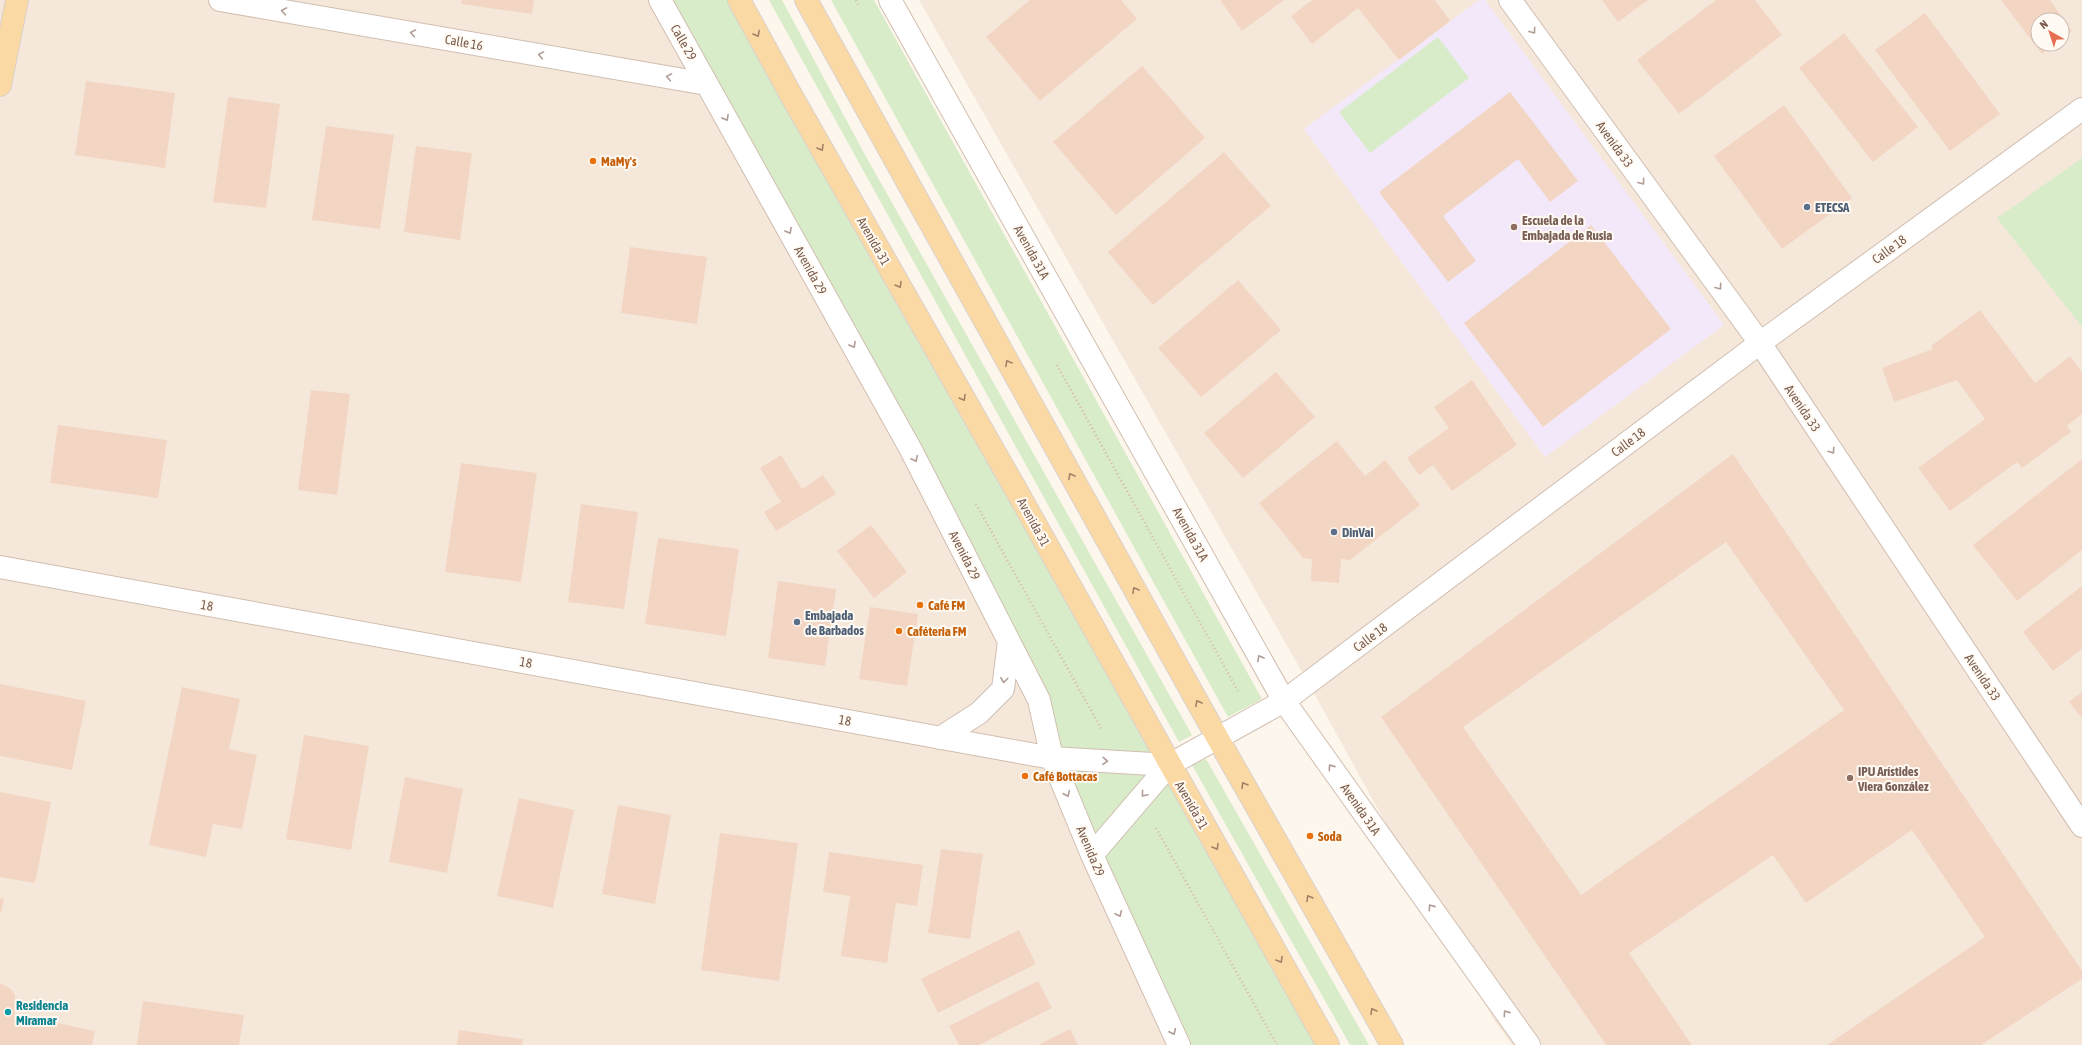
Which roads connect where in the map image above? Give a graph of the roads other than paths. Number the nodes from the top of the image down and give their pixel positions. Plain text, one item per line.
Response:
1 (17, 0) edge
2 (220, 0) edge
3 (660, 0) edge
4 (739, 0) edge
5 (806, 0) edge
6 (890, 0) edge
7 (1510, 0) edge
8 (707, 84) junction
9 (0, 86) edge
10 (2082, 109) edge
11 (1760, 343) junction
12 (0, 567) edge
13 (1009, 641) junction
14 (1284, 701) junction
15 (1217, 737) junction
16 (940, 738) junction
17 (1052, 758) junction
18 (1169, 765) junction
19 (2082, 826) edge
20 (1092, 855) junction
21 (1179, 1045) edge
22 (1328, 1045) edge
23 (1392, 1045) edge
24 (1528, 1045) edge

1 - 9 main road
8 -> 2 street, Calle 16
3 - 8 street, Calle 29
4 -> 18 main road, Avenida 31
15 -> 5 main road
14 -> 6 street, Avenida 31A
7 -> 11 street, Avenida 33
8 -> 13 street, Avenida 29
10 - 11 street, Calle 18
11 - 14 street, Calle 18
11 -> 19 street, Avenida 33
12 - 16 street, 18
13 -> 16 street
13 - 17 street, Avenida 29
14 - 15 street, Calle 18
24 -> 14 street, Avenida 31A
15 - 18 street, Calle 18
23 -> 15 main road
16 - 17 street, 18
17 -> 18 street
17 -> 20 street, Avenida 29
18 -> 20 street, Calle 18
18 -> 22 main road, Avenida 31
20 -> 21 street, Avenida 29

